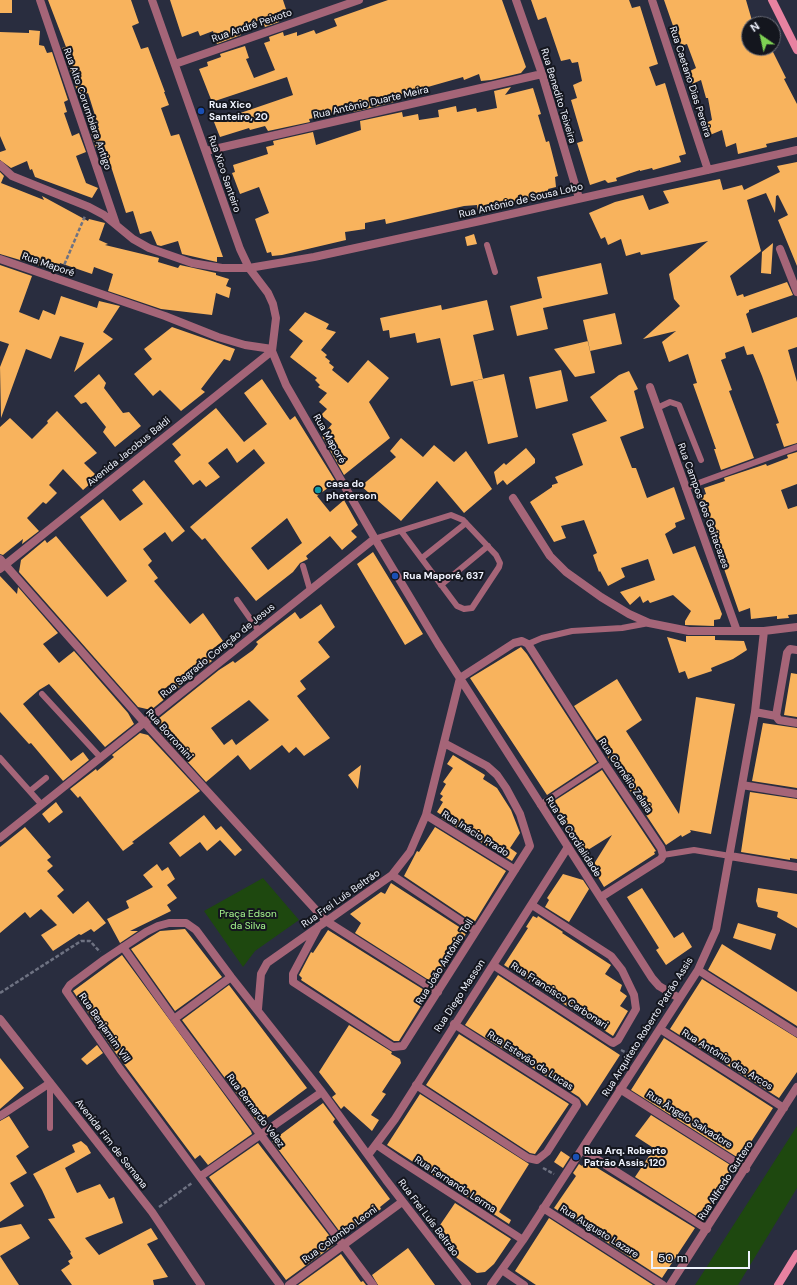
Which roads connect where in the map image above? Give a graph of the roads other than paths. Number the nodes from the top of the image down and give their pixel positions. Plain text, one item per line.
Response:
1 (40, 0) edge
2 (152, 0) edge
3 (359, 0) edge
4 (516, 0) edge
5 (652, 0) edge
6 (772, 0) edge
7 (797, 50) edge
8 (175, 64) junction
9 (542, 74) junction
10 (797, 150) edge
11 (206, 151) junction
12 (0, 165) edge
13 (708, 170) junction
14 (579, 198) junction
15 (116, 224) junction
16 (487, 245) dead end
17 (780, 249) dead end
18 (0, 259) edge
19 (249, 268) junction
20 (495, 272) dead end
21 (797, 292) edge
22 (272, 350) junction
23 (650, 387) dead end
24 (657, 408) junction
25 (797, 447) edge
26 (701, 460) dead end
27 (685, 488) junction
28 (513, 498) dead end
29 (466, 523) junction
30 (401, 531) junction
31 (374, 539) junction
32 (488, 546) junction
33 (422, 558) junction
34 (2, 565) edge
35 (303, 566) dead end
36 (442, 585) junction
37 (310, 590) junction
38 (237, 600) dead end
39 (649, 623) junction
40 (797, 627) edge
41 (764, 630) junction
42 (258, 631) junction
43 (737, 631) junction
44 (528, 644) junction
45 (797, 650) edge
46 (460, 678) junction
47 (42, 694) dead end
48 (755, 712) junction
49 (776, 716) junction
50 (144, 722) junction
51 (797, 723) edge
52 (444, 743) junction
53 (0, 758) edge
54 (101, 758) junction
55 (604, 763) junction
56 (46, 778) dead end
57 (742, 785) junction
58 (30, 791) junction
59 (797, 794) edge
60 (42, 805) junction
61 (540, 805) junction
62 (426, 815) junction
63 (0, 838) edge
64 (568, 847) junction
65 (663, 855) junction
66 (730, 856) junction
67 (797, 867) edge
68 (515, 870) junction
69 (392, 875) junction
70 (601, 897) junction
71 (532, 905) junction
72 (326, 921) junction
73 (318, 927) junction
74 (476, 931) junction
75 (123, 947) junction
76 (493, 965) junction
77 (698, 970) junction
78 (231, 977) junction
79 (438, 992) junction
80 (679, 998) junction
81 (258, 1009) junction
82 (0, 1019) edge
83 (174, 1019) junction
84 (454, 1024) junction
85 (660, 1029) junction
86 (797, 1033) edge
87 (50, 1083) junction
88 (416, 1085) junction
89 (797, 1087) edge
90 (620, 1089) junction
91 (322, 1092) junction
92 (784, 1108) junction
93 (0, 1116) edge
94 (50, 1128) dead end
95 (260, 1135) junction
96 (377, 1144) junction
97 (582, 1150) junction
98 (368, 1155) junction
99 (746, 1169) junction
100 (201, 1176) junction
101 (402, 1202) junction
102 (543, 1208) junction
103 (707, 1229) junction
104 (523, 1240) junction
105 (342, 1246) junction
106 (797, 1254) edge
107 (502, 1270) junction
108 (201, 1285) edge
109 (280, 1285) edge
110 (289, 1285) edge
111 (373, 1285) edge
112 (467, 1285) edge
113 (491, 1285) edge
114 (524, 1285) edge
115 (663, 1285) edge
116 (670, 1285) edge
117 (778, 1285) edge

1 - 15 street, Rua Alto Corumbiara Antigo
2 - 8 street, Rua Xico Santeiro
3 - 8 street, Rua André Peixoto
4 - 9 street, Rua Benedito Teixeira
5 - 13 street, Rua Caetano Dias Pereira
6 - 7 main road
8 - 11 street, Rua Xico Santeiro
9 - 11 street, Rua Antônio Duarte Meira
9 - 14 street, Rua Benedito Teixeira
10 - 13 street, Rua Antônio de Sousa Lobo
11 - 19 street, Rua Xico Santeiro
12 - 15 street, Rua Antônio de Sousa Lobo
13 - 14 street, Rua Antônio de Sousa Lobo
14 - 19 street, Rua Antônio de Sousa Lobo
15 - 19 street, Rua Antônio de Sousa Lobo
16 - 20 lane
17 - 21 street
18 - 22 street, Rua Maporé
19 - 22 street, Rua Xico Santeiro
22 - 31 street, Rua Maporé
22 - 34 street, Avenida Jacobus Baldi
23 - 24 street, Rua Campos dos Goitacazes
24 - 26 lane
24 - 27 street, Rua Campos dos Goitacazes
25 - 27 lane
27 - 43 street, Rua Campos dos Goitacazes
28 - 39 street
29 - 30 lane
29 - 32 lane
29 - 33 lane
30 - 31 lane
30 - 33 lane
31 - 37 street, Rua Sagrado Coração de Jesus
31 - 46 street, Rua Maporé
32 - 36 lane
32 - 36 lane
33 - 36 lane
34 - 50 street, Rua Borromini
35 - 37 lane
37 - 42 street, Rua Sagrado Coração de Jesus
38 - 42 lane
39 - 43 street
39 - 44 lane
40 - 41 street
41 - 43 street
41 - 48 street, Rua Arquiteto Roberto Patrão Assis
42 - 50 street, Rua Sagrado Coração de Jesus
44 - 46 street
44 - 55 street, Rua Cornélio Zelaia
45 - 49 street
46 - 52 street, Rua Frei Luís Beltrão
46 - 61 street, Rua da Cordialidade
47 - 54 lane
48 - 49 street
48 - 57 street, Rua Arquiteto Roberto Patrão Assis
49 - 51 street
50 - 54 street, Rua Sagrado Coração de Jesus
50 - 72 street, Rua Borromini
52 - 62 street, Rua Frei Luís Beltrão
52 - 68 street, Rua João Antônio Toll
53 - 58 lane
54 - 60 street, Rua Sagrado Coração de Jesus
55 - 61 lane
55 - 65 street, Rua Cornélio Zelaia
56 - 58 lane
57 - 59 street
57 - 66 street, Rua Arquiteto Roberto Patrão Assis
58 - 60 lane
60 - 63 street, Rua Sagrado Coração de Jesus
61 - 64 street, Rua da Cordialidade
62 - 68 street, Rua Inácio Prado
62 - 69 street, Rua Frei Luís Beltrão
64 - 70 street, Rua da Cordialidade
64 - 71 street, Rua Diego Masson
65 - 66 lane
65 - 70 street
66 - 67 street
66 - 77 street, Rua Arquiteto Roberto Patrão Assis
68 - 74 street, Rua João Antônio Toll
69 - 72 street, Rua Frei Luís Beltrão
69 - 74 street
70 - 80 street, Rua da Cordialidade
71 - 76 street, Rua Diego Masson
71 - 76 street, Rua Francisco Carbonari
72 - 73 street, Rua Frei Luís Beltrão
72 - 79 street, Rua Borromini
73 - 79 street, Rua João Antônio Toll
73 - 81 street, Rua Frei Luís Beltrão
74 - 79 street, Rua João Antônio Toll
75 - 78 street, Rua Benjamim Vill
75 - 83 street, Rua Bernardo Velez
75 - 100 street, Rua Benjamim Vill
76 - 84 street, Rua Diego Masson
77 - 80 street, Rua Arquiteto Roberto Patrão Assis
77 - 86 street
78 - 81 street, Rua Frei Luís Beltrão
78 - 83 street
80 - 85 street, Rua Arquiteto Roberto Patrão Assis
81 - 91 street, Rua Frei Luís Beltrão
82 - 87 street, Avenida Fim de Semana
83 - 95 street, Rua Bernardo Velez
84 - 88 street, Rua Diego Masson
84 - 88 street, Rua Estevão de Lucas
85 - 90 street, Rua Arquiteto Roberto Patrão Assis
85 - 92 street, Rua Antônio dos Arcos
87 - 93 street
87 - 94 lane
87 - 108 street, Avenida Fim de Semana
88 - 96 street, Rua Diego Masson
89 - 92 street, Rua Alfredo Guttero
90 - 97 street, Rua Arquiteto Roberto Patrão Assis
90 - 99 street, Rua Ângelo Salvadore
91 - 95 street
91 - 98 street, Rua Frei Luís Beltrão
92 - 99 street, Rua Alfredo Guttero
95 - 100 street
95 - 105 street, Rua Bernardo Velez
96 - 98 street, Rua Diego Masson
96 - 104 street, Rua Fernando Lerma
97 - 102 street, Rua Arquiteto Roberto Patrão Assis
97 - 103 street
98 - 101 street, Rua Frei Luís Beltrão
99 - 103 street, Rua Alfredo Guttero
100 - 109 street, Rua Benjamim Vill
101 - 105 street, Rua Colombo Leoni
101 - 112 street, Rua Frei Luís Beltrão
102 - 104 street, Rua Arquiteto Roberto Patrão Assis
102 - 115 street, Rua Augusto Lazare
103 - 116 street, Rua Alfredo Guttero
104 - 107 street, Rua Arquiteto Roberto Patrão Assis
105 - 110 street, Rua Colombo Leoni
105 - 111 street, Rua Bernardo Velez
106 - 117 main road
107 - 113 street, Rua Arquiteto Roberto Patrão Assis
107 - 114 street

